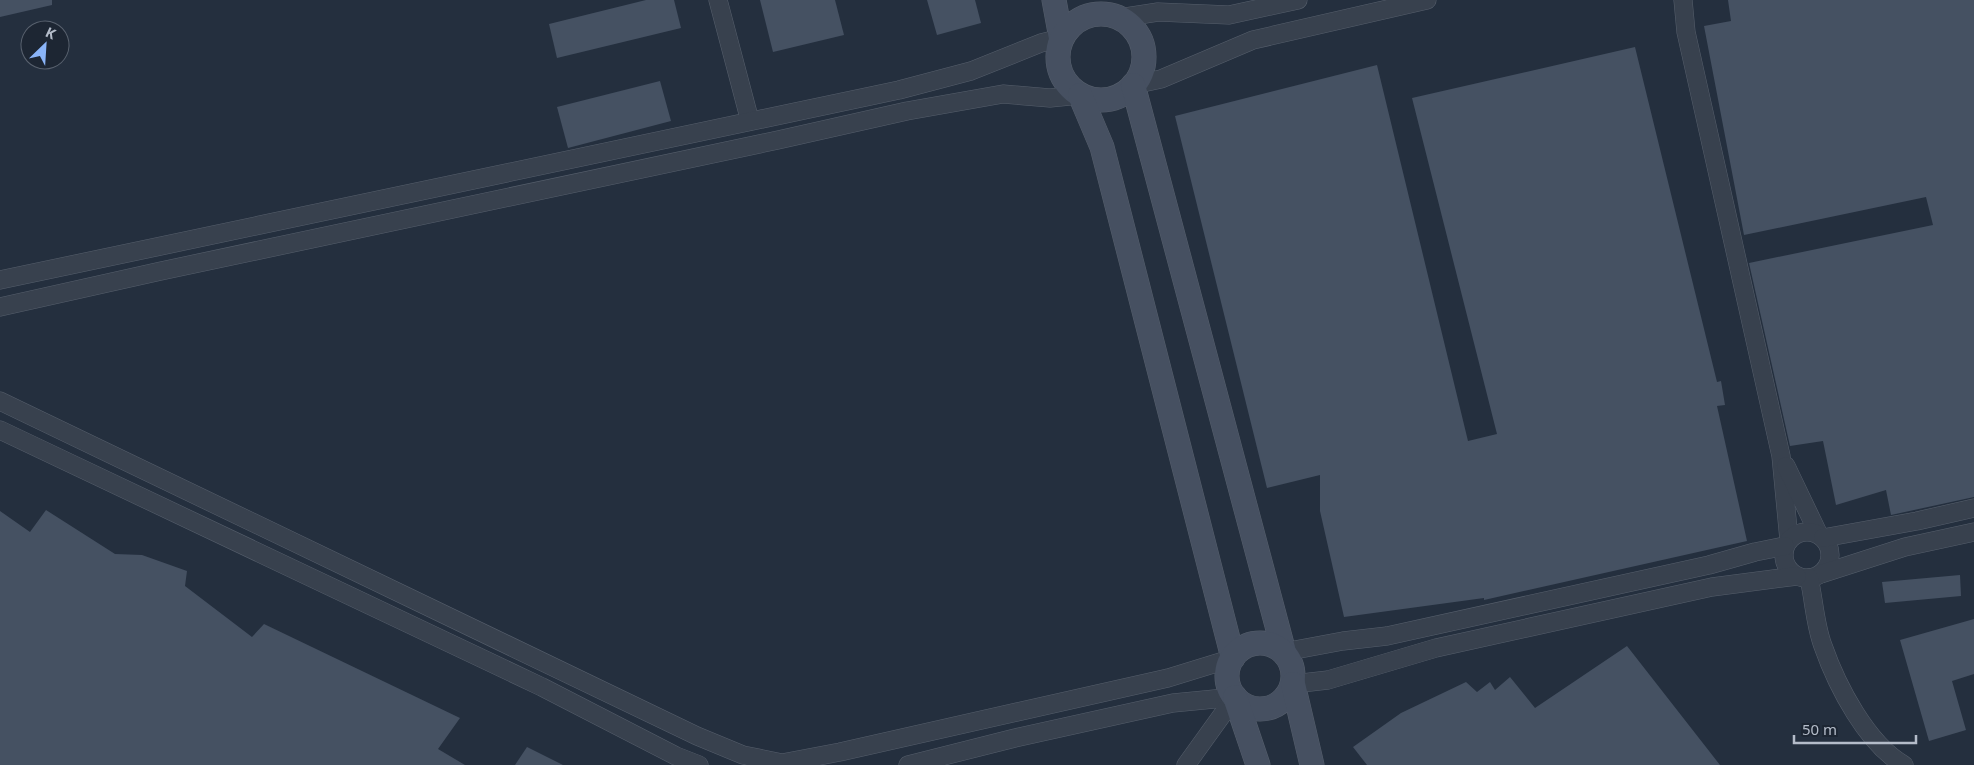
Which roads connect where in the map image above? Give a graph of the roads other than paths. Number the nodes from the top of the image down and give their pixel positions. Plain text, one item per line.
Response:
1 (718, 0) edge
2 (1054, 0) edge
3 (1298, 0) edge
4 (1427, 0) edge
5 (1671, 0) edge
6 (1684, 0) edge
7 (1116, 9) edge
8 (1686, 32) junction
9 (1061, 38) junction
10 (1133, 85) junction
11 (1080, 95) junction
12 (750, 121) junction
13 (0, 280) edge
14 (0, 307) edge
15 (0, 401) edge
16 (0, 430) edge
17 (1781, 456) junction
18 (1974, 508) edge
19 (1974, 532) edge
20 (1821, 537) junction
21 (1787, 543) junction
22 (1809, 576) junction
23 (1284, 652) junction
24 (1233, 658) junction
25 (1293, 684) junction
26 (1235, 697) junction
27 (805, 762) edge
28 (699, 765) edge
29 (908, 765) edge
30 (1186, 765) edge
31 (1258, 765) edge
32 (1312, 765) edge
33 (1904, 765) edge

1 - 12 street
2 - 9 street
3 - 7 street
4 - 10 street
5 - 8 street
6 - 8 street
7 - 9 street
7 - 10 street
8 - 17 street
9 - 11 street
9 - 12 street
10 - 11 street
10 - 23 street
11 - 14 street
11 - 24 street
12 - 13 street
15 - 27 street
16 - 28 street
17 - 20 street
17 - 21 street
18 - 20 street
19 - 22 street
20 - 21 street
20 - 22 street
21 - 22 street
21 - 23 street
22 - 25 street
22 - 33 street
23 - 24 street
23 - 25 street
24 - 26 street
24 - 27 street
25 - 26 street
25 - 32 street
26 - 29 street
26 - 30 street
26 - 31 street

